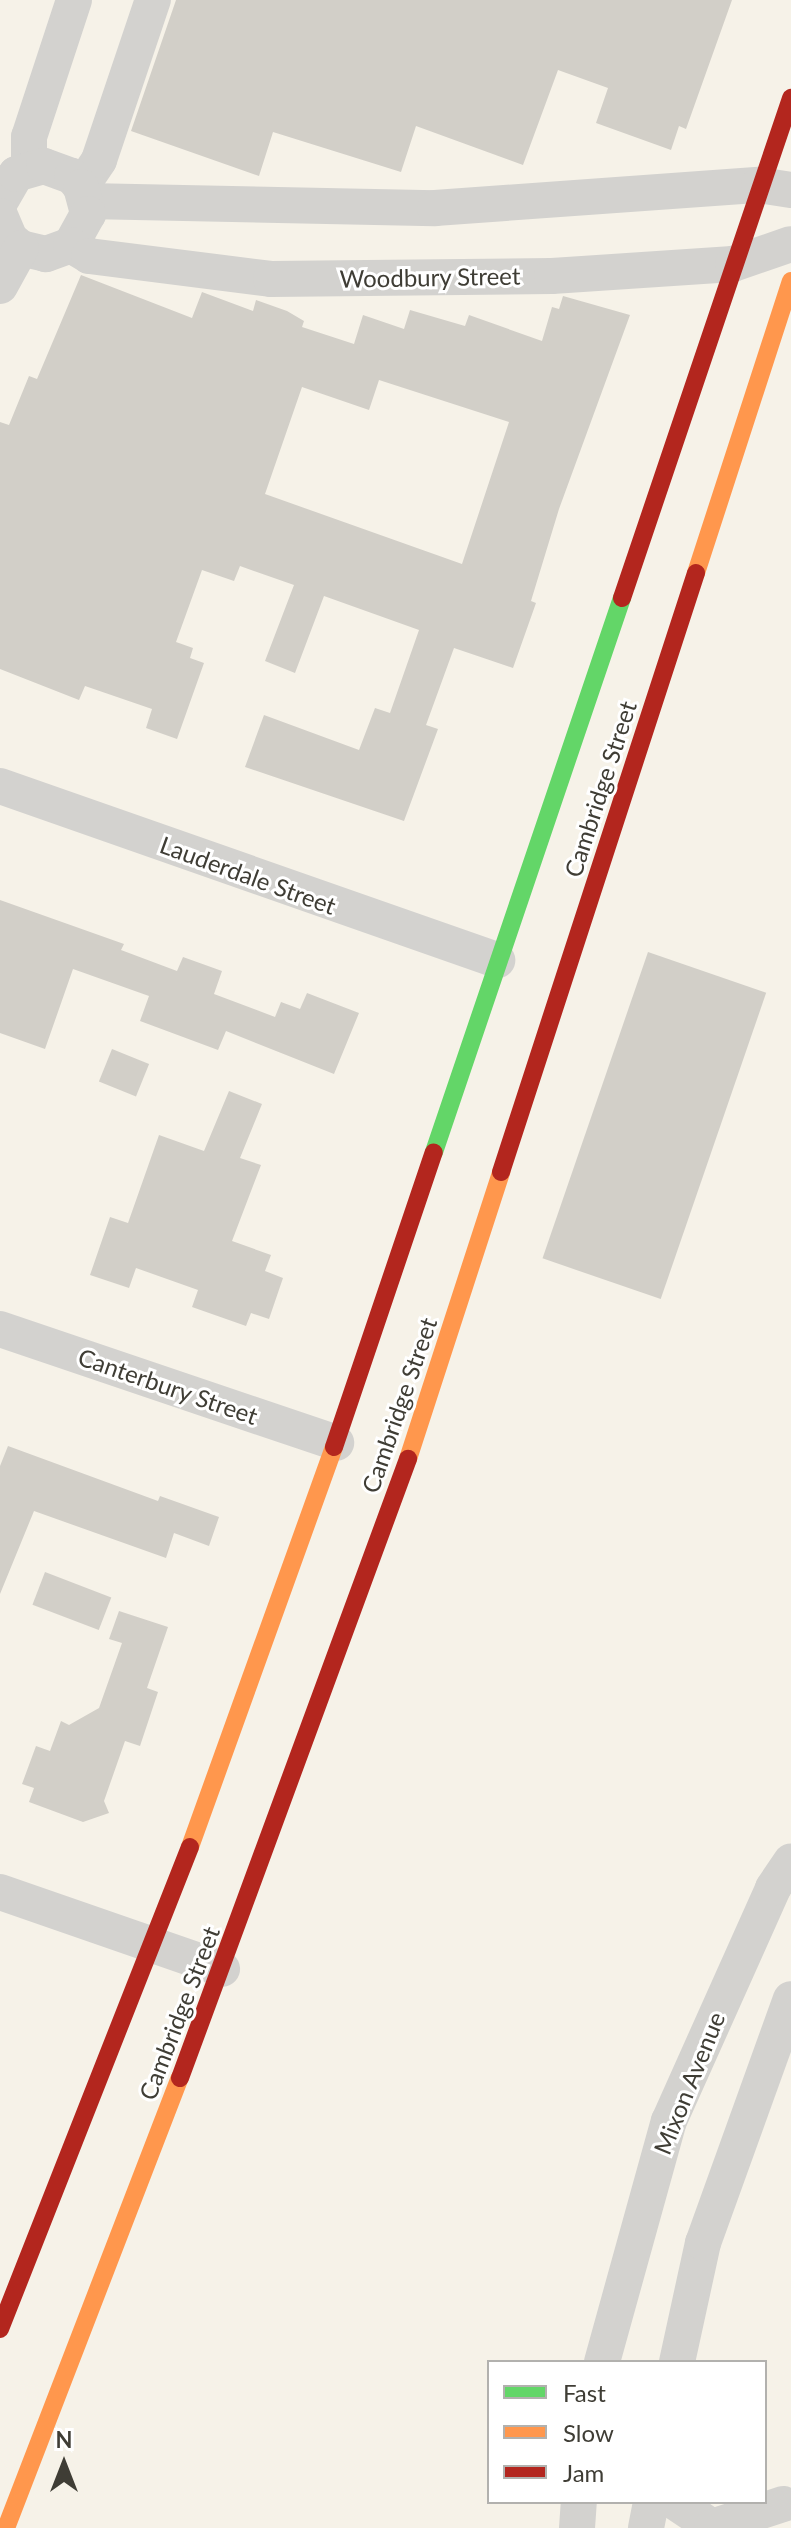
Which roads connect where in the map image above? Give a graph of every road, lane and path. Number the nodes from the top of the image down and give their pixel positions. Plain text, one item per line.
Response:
1 (74, 0) edge
2 (153, 0) edge
3 (791, 98) edge
4 (29, 168) junction
5 (775, 188) edge
6 (84, 194) junction
7 (0, 202) edge
8 (0, 216) edge
9 (791, 244) edge
10 (71, 245) junction
11 (21, 248) junction
12 (733, 264) junction
13 (791, 281) edge
14 (0, 286) edge
15 (0, 786) edge
16 (497, 960) junction
17 (0, 1329) edge
18 (336, 1443) junction
19 (791, 1861) edge
20 (0, 1892) edge
21 (155, 1945) junction
22 (222, 1969) junction
23 (791, 1999) edge
24 (0, 2329) edge
25 (603, 2360) edge
26 (677, 2360) edge
27 (787, 2502) edge
28 (579, 2504) edge
29 (651, 2504) edge
30 (678, 2504) edge
31 (6, 2528) edge
32 (577, 2528) edge
33 (646, 2528) edge
34 (756, 2528) edge

1 - 4 street
2 - 6 street
3 - 5 street, Cambridge Street
4 - 6 street
4 - 7 street
5 - 6 street
5 - 12 street, Cambridge Street
6 - 10 street
8 - 11 street
9 - 12 street, Woodbury Street
10 - 11 street
10 - 12 street, Woodbury Street
11 - 14 street
12 - 16 street, Cambridge Street
13 - 22 street, Cambridge Street
15 - 16 street, Lauderdale Street
16 - 18 street, Cambridge Street
17 - 18 street, Canterbury Street
18 - 21 street, Cambridge Street
19 - 25 street, Mixon Avenue
20 - 21 street
21 - 22 street
21 - 24 street, Cambridge Street
22 - 31 street, Cambridge Street
23 - 26 street
27 - 30 street
27 - 34 street
28 - 32 street
29 - 33 street

